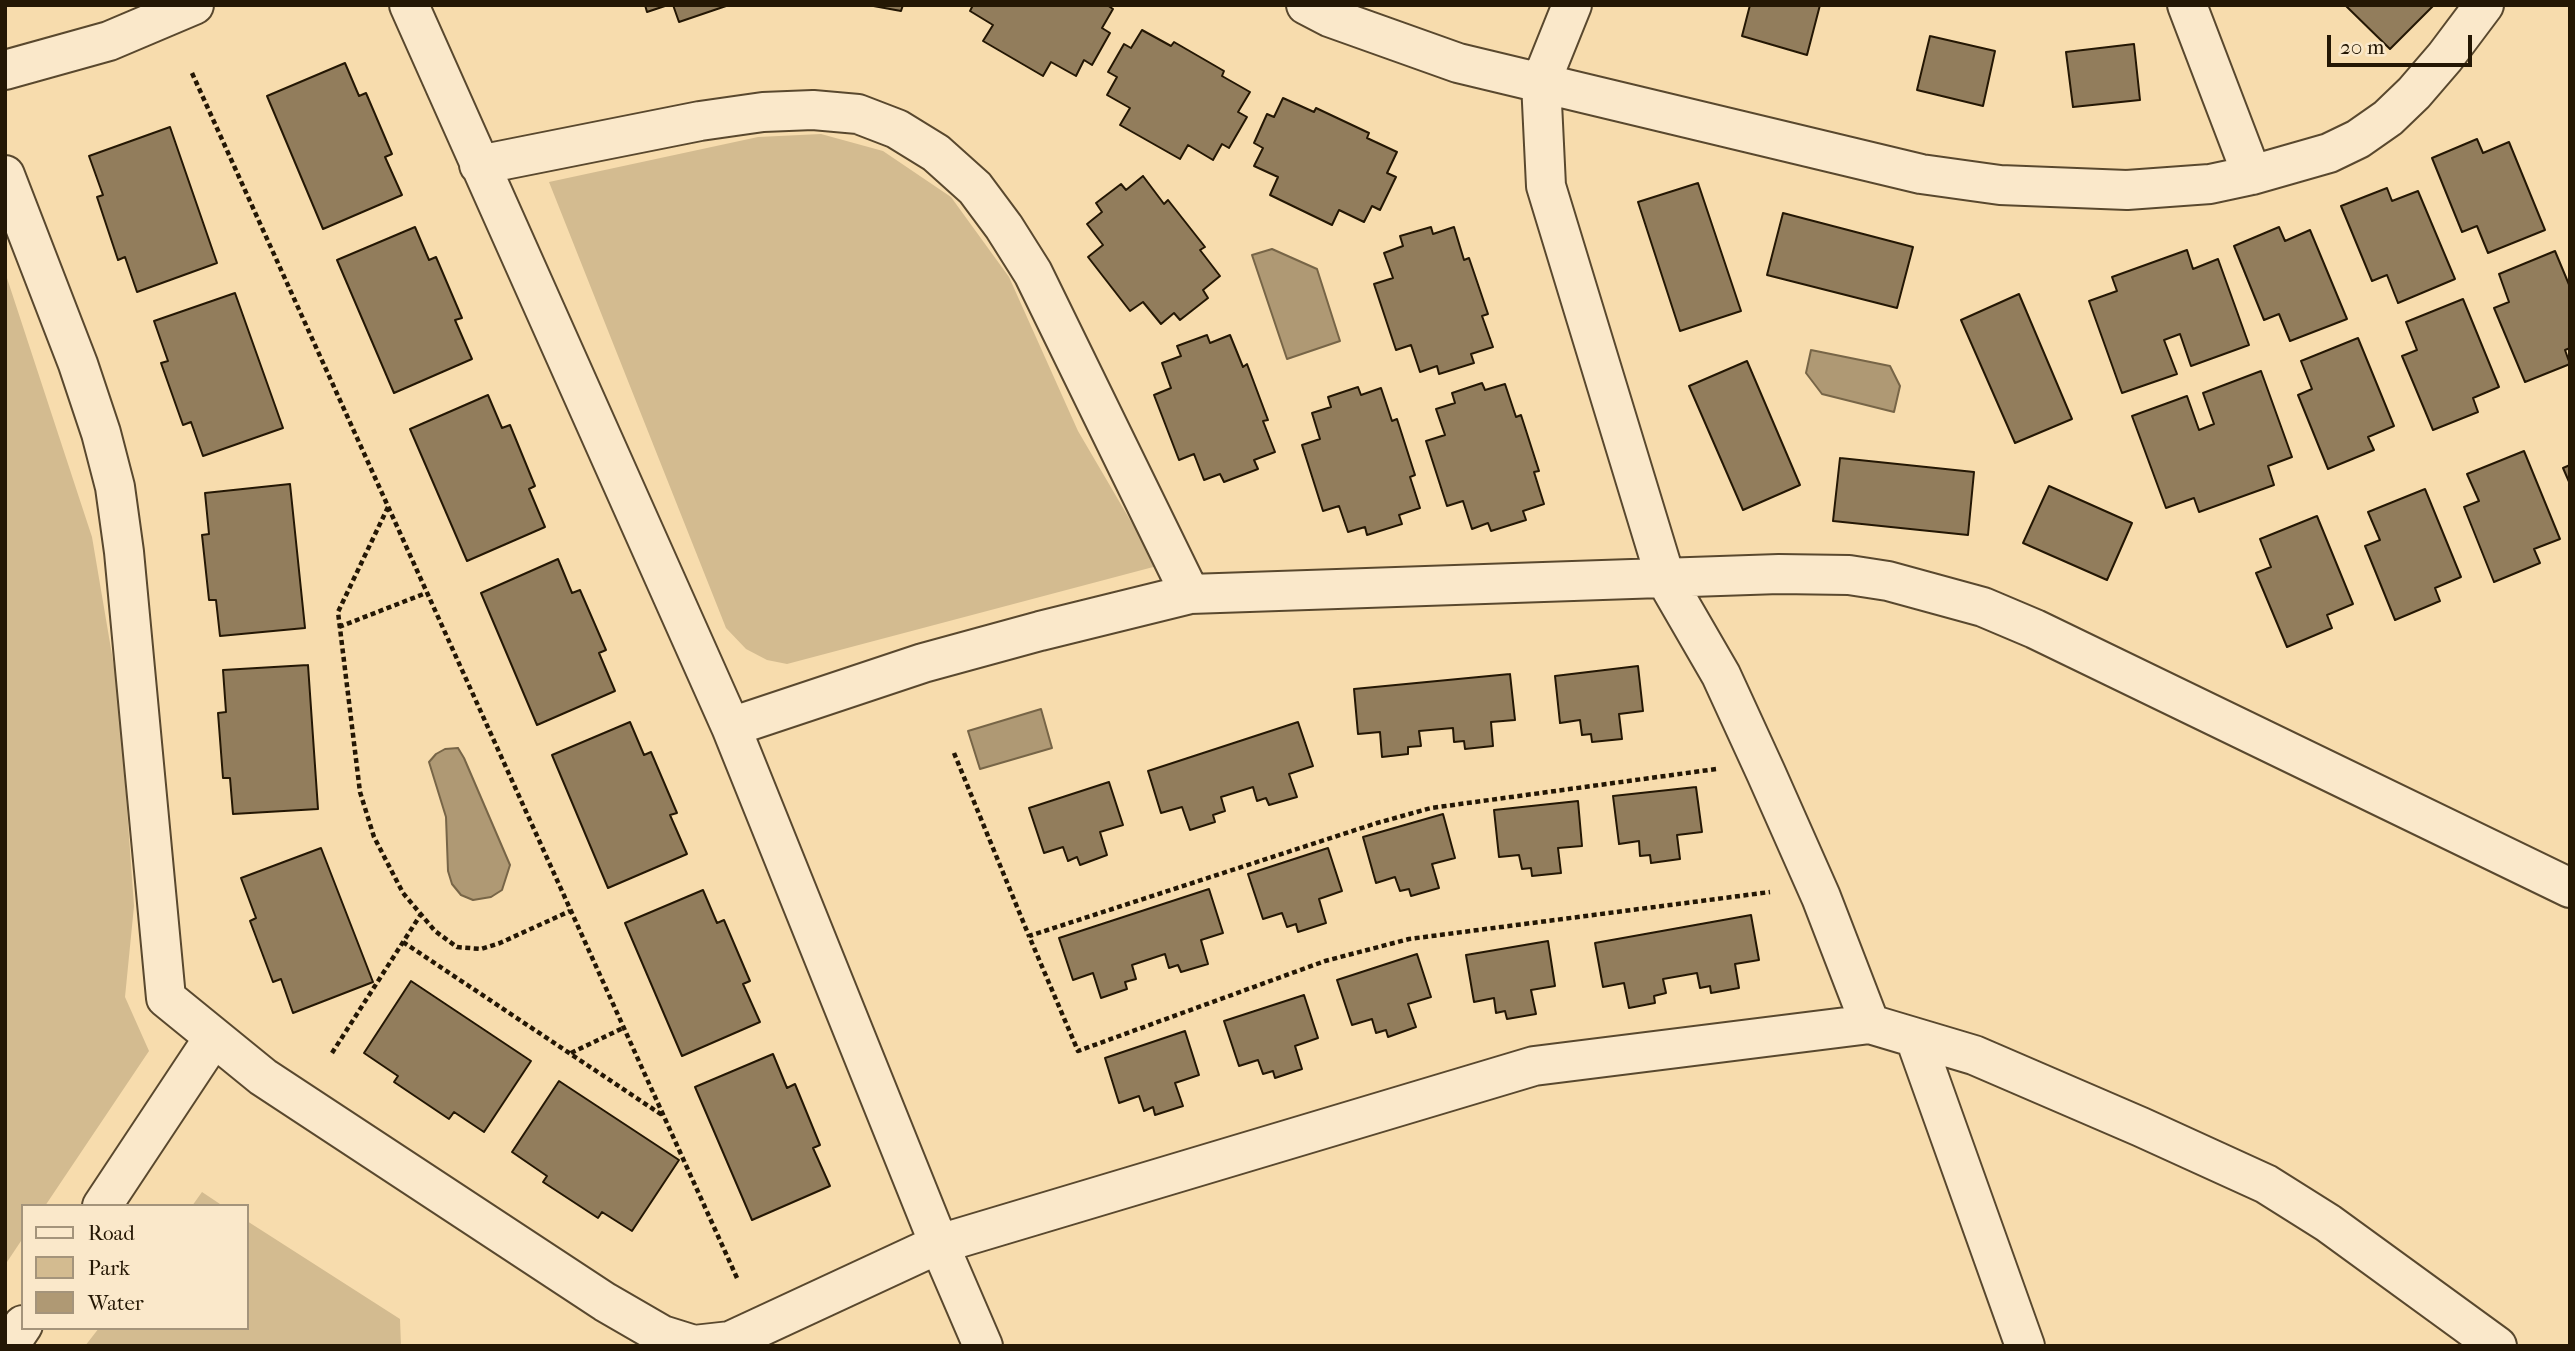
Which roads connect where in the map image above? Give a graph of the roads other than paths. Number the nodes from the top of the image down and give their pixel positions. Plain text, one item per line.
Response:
1 (194, 5) edge
2 (409, 5) edge
3 (1306, 5) edge
4 (1572, 5) edge
5 (2187, 5) edge
6 (2484, 5) edge
7 (5, 70) edge
8 (1541, 82) junction
9 (479, 165) junction
10 (5, 175) edge
11 (2252, 175) junction
12 (1666, 580) junction
13 (1190, 594) junction
14 (731, 727) junction
15 (2570, 888) edge
16 (1870, 1024) junction
17 (214, 1037) junction
18 (1915, 1038) junction
19 (103, 1204) edge
20 (939, 1244) junction
21 (21, 1328) edge
22 (694, 1345) edge
23 (9, 1346) edge
24 (983, 1346) edge
25 (2025, 1346) edge
26 (2497, 1346) edge

1 - 7 street
2 - 9 street
3 - 8 street
4 - 8 street
5 - 11 street
6 - 11 street
8 - 11 street
8 - 12 street
9 - 13 street
9 - 14 street
10 - 17 street
12 - 13 street
12 - 15 street
12 - 16 street
13 - 14 street
14 - 20 street
16 - 18 street
16 - 20 street
17 - 19 street
17 - 22 street
18 - 25 street
18 - 26 street
20 - 22 street
20 - 24 street
21 - 23 street

